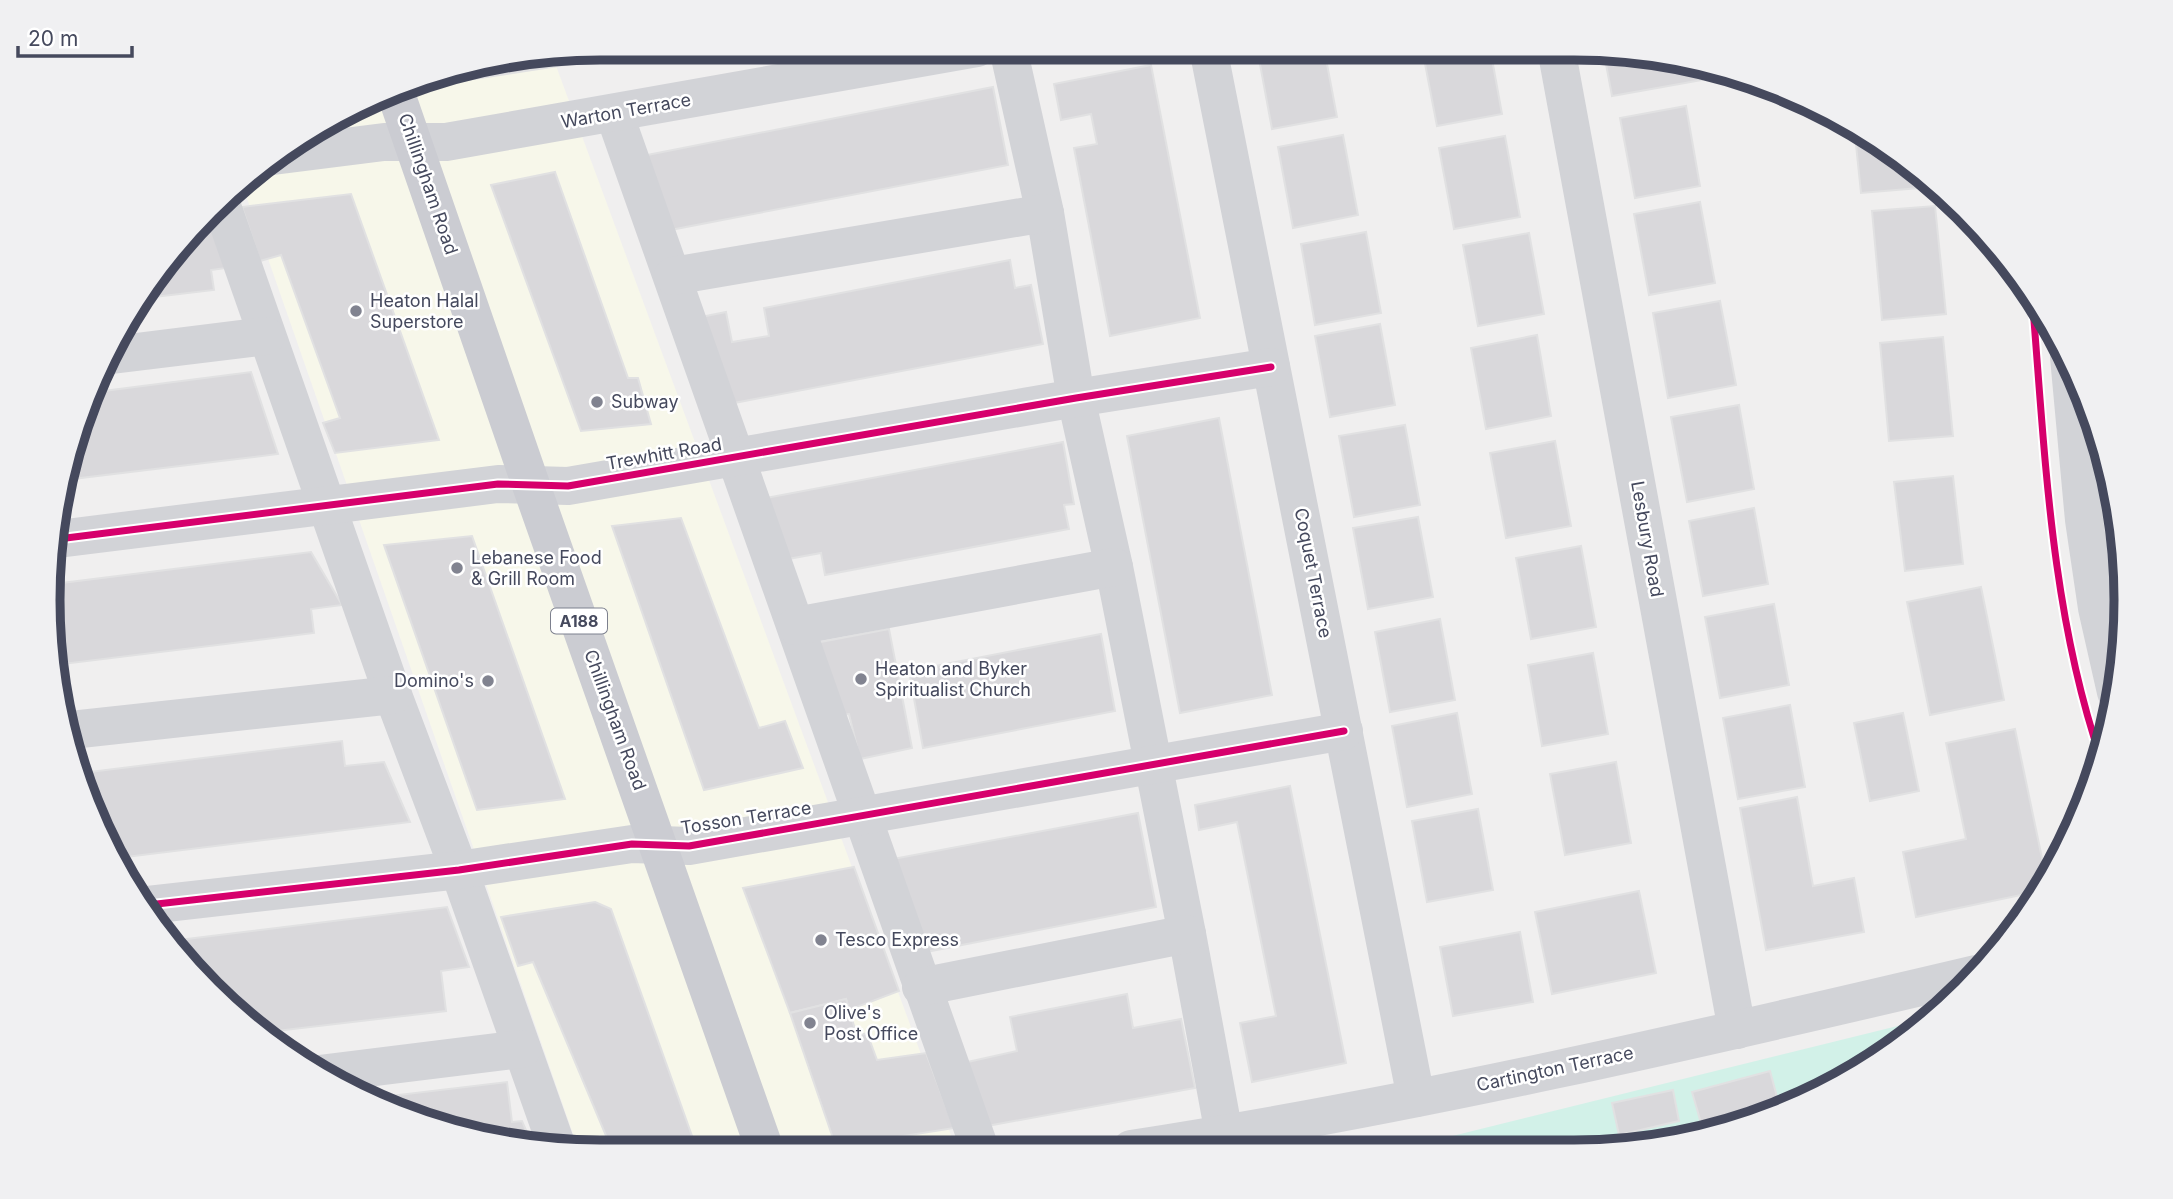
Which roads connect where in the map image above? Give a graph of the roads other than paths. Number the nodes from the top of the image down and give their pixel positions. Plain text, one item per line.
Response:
1 (910, 60) edge
2 (1011, 60) edge
3 (1210, 60) edge
4 (1558, 60) edge
5 (398, 99) edge
6 (614, 113) junction
7 (414, 143) junction
8 (296, 153) edge
9 (224, 212) edge
10 (1045, 213) junction
11 (673, 276) junction
12 (267, 336) junction
13 (119, 354) edge
14 (1271, 367) junction
15 (2074, 397) edge
16 (1076, 398) junction
17 (737, 457) junction
18 (531, 485) junction
19 (328, 505) junction
20 (63, 538) edge
21 (1114, 567) junction
22 (796, 626) junction
23 (2110, 664) edge
24 (393, 695) junction
25 (76, 729) edge
26 (1344, 731) junction
27 (1154, 765) junction
28 (860, 815) junction
29 (659, 845) junction
30 (458, 870) junction
31 (154, 904) edge
32 (1187, 934) junction
33 (1958, 978) edge
34 (921, 988) junction
35 (1737, 1030) junction
36 (522, 1049) junction
37 (338, 1072) edge
38 (1416, 1098) junction
39 (1224, 1134) junction
40 (553, 1137) edge
41 (762, 1140) edge
42 (977, 1140) edge
43 (1202, 1140) edge

1 - 6 street, Warton Terrace
2 - 10 street
3 - 14 street, Coquet Terrace
4 - 35 street, Lesbury Road
5 - 7 main road, Chillingham Road / A188
6 - 7 street, Warton Terrace
6 - 11 street
7 - 8 street, Warton Terrace
7 - 18 main road, Chillingham Road / A188
9 - 12 street
10 - 11 street
10 - 16 street
11 - 17 street
12 - 13 street
12 - 19 street
14 - 16 street, Trewhitt Road
14 - 26 street, Coquet Terrace
15 - 23 street
16 - 17 street, Trewhitt Road
16 - 21 street
17 - 18 street, Trewhitt Road
17 - 22 street
18 - 19 street, Trewhitt Road
18 - 29 main road, Chillingham Road / A188
19 - 20 street, Trewhitt Road
19 - 24 street
21 - 22 street
21 - 27 street
22 - 28 street
24 - 25 street
24 - 30 street
26 - 27 street, Tosson Terrace
26 - 38 street, Coquet Terrace
27 - 28 street, Tosson Terrace
27 - 32 street
28 - 29 street, Tosson Terrace
28 - 34 street
29 - 30 street, Tosson Terrace
29 - 41 main road, Chillingham Road / A188
30 - 31 street, Tosson Terrace
30 - 36 street
32 - 34 street
32 - 39 street
33 - 35 street, Cartington Terrace
34 - 42 street
35 - 38 street, Cartington Terrace
36 - 37 street
36 - 40 street
38 - 39 street, Cartington Terrace
39 - 43 street, Cartington Terrace

